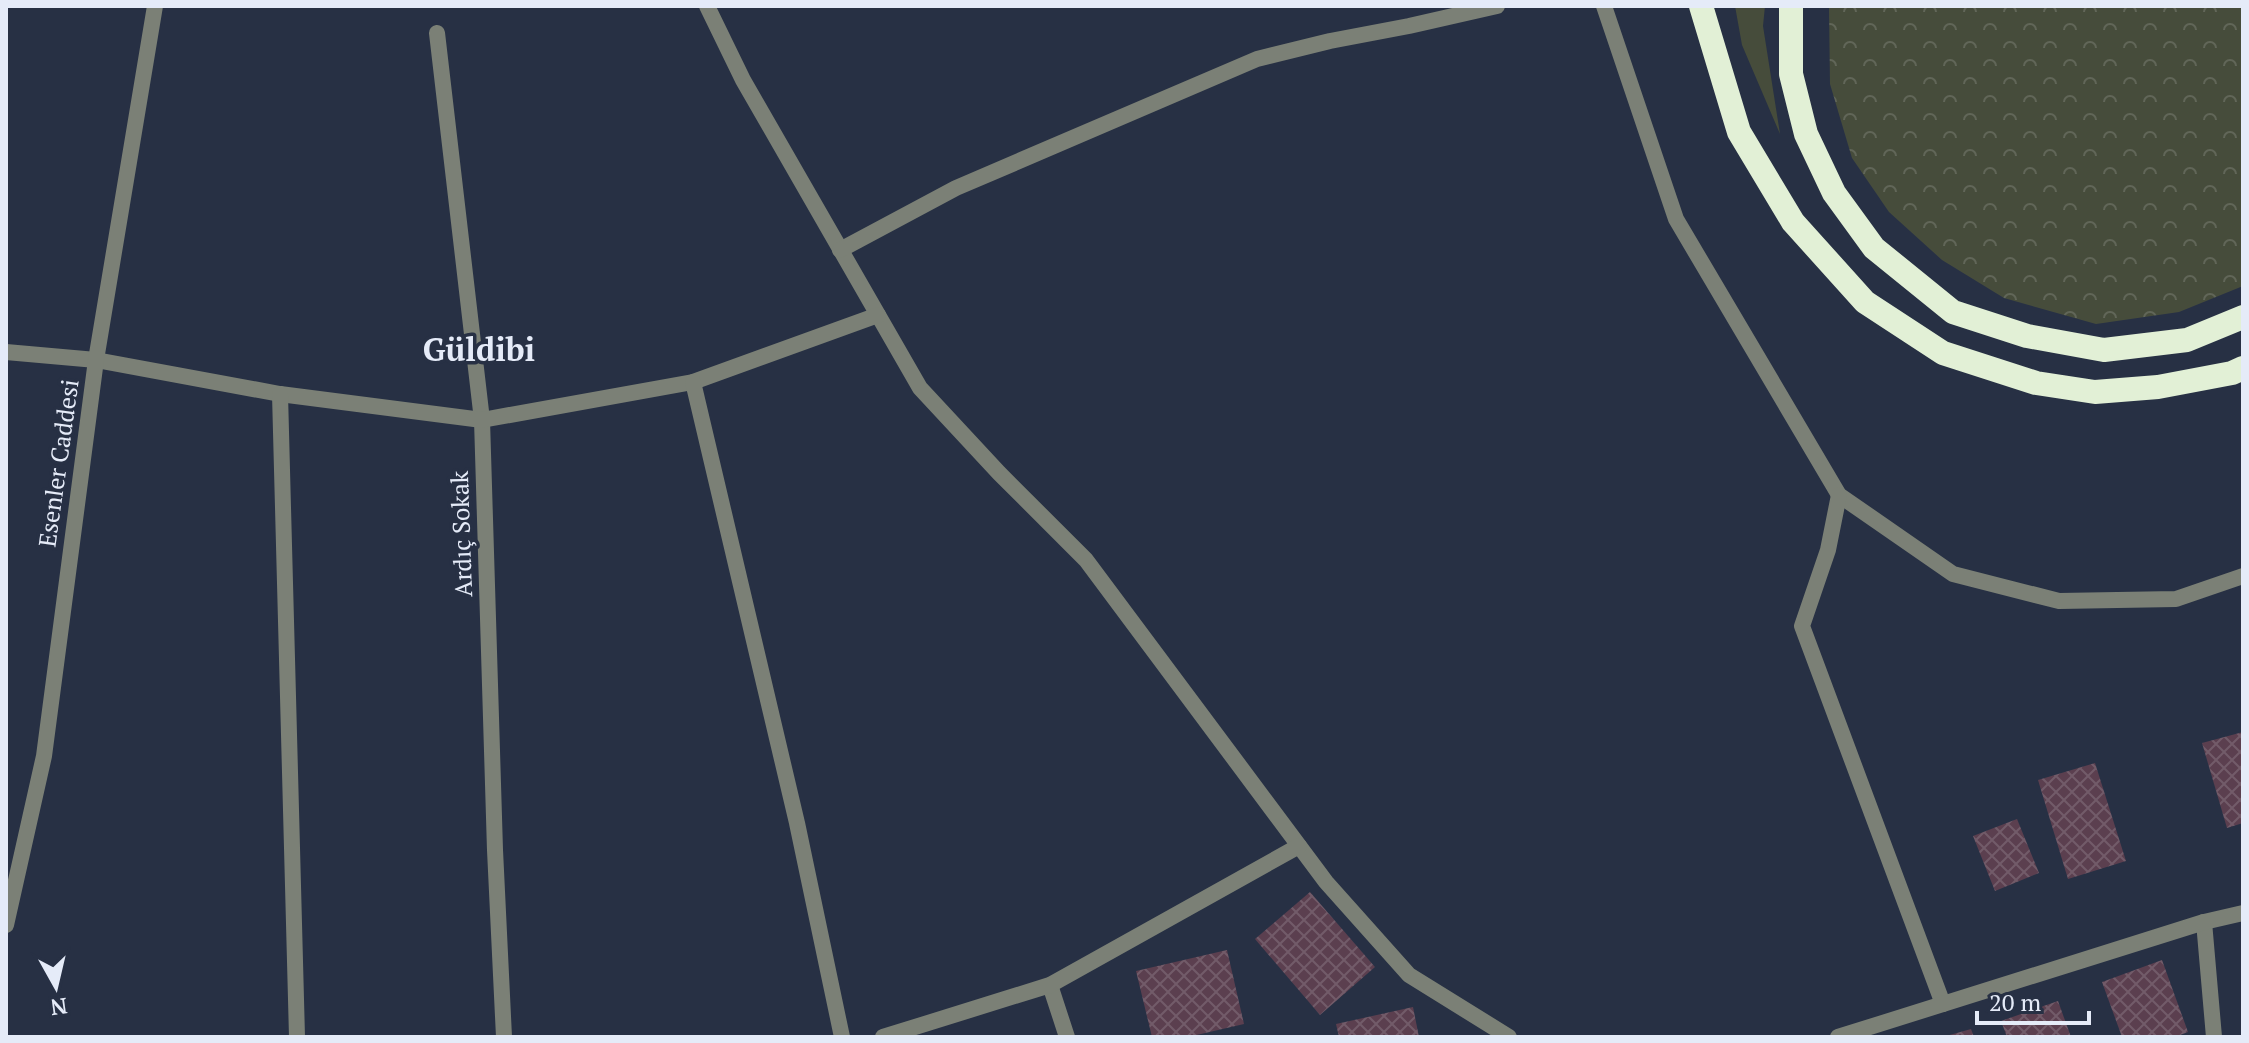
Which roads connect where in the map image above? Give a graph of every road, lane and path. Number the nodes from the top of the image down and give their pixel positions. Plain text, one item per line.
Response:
1 (155, 6) edge
2 (707, 6) edge
3 (1497, 6) edge
4 (1604, 6) edge
5 (1701, 6) edge
6 (1791, 6) edge
7 (437, 33) dead end
8 (840, 250) junction
9 (878, 315) junction
10 (2243, 317) edge
11 (6, 352) edge
12 (96, 360) junction
13 (2243, 368) edge
14 (693, 382) junction
15 (280, 394) junction
16 (482, 420) junction
17 (1839, 495) junction
18 (2243, 576) edge
19 (1299, 846) junction
20 (2243, 913) edge
21 (2204, 922) junction
22 (6, 925) edge
23 (1050, 985) junction
24 (1943, 1004) junction
25 (297, 1037) edge
26 (504, 1037) edge
27 (842, 1037) edge
28 (883, 1037) edge
29 (1067, 1037) edge
30 (1509, 1037) edge
31 (1838, 1037) edge
32 (2214, 1037) edge

1 - 12 street, Esenler Caddesi
2 - 8 street
3 - 8 street
4 - 17 street
5 - 13 highway
6 - 10 highway
7 - 16 street, Ardıç Sokak
8 - 9 street
9 - 14 street
9 - 19 street
11 - 12 street
12 - 15 street
12 - 22 street, Esenler Caddesi
14 - 16 street
14 - 27 street
15 - 16 street
15 - 25 street
16 - 26 street, Ardıç Sokak
17 - 18 street
17 - 24 street
19 - 23 street
19 - 30 street
20 - 21 street
21 - 24 street
21 - 32 street
23 - 28 street
23 - 29 street
24 - 31 street

